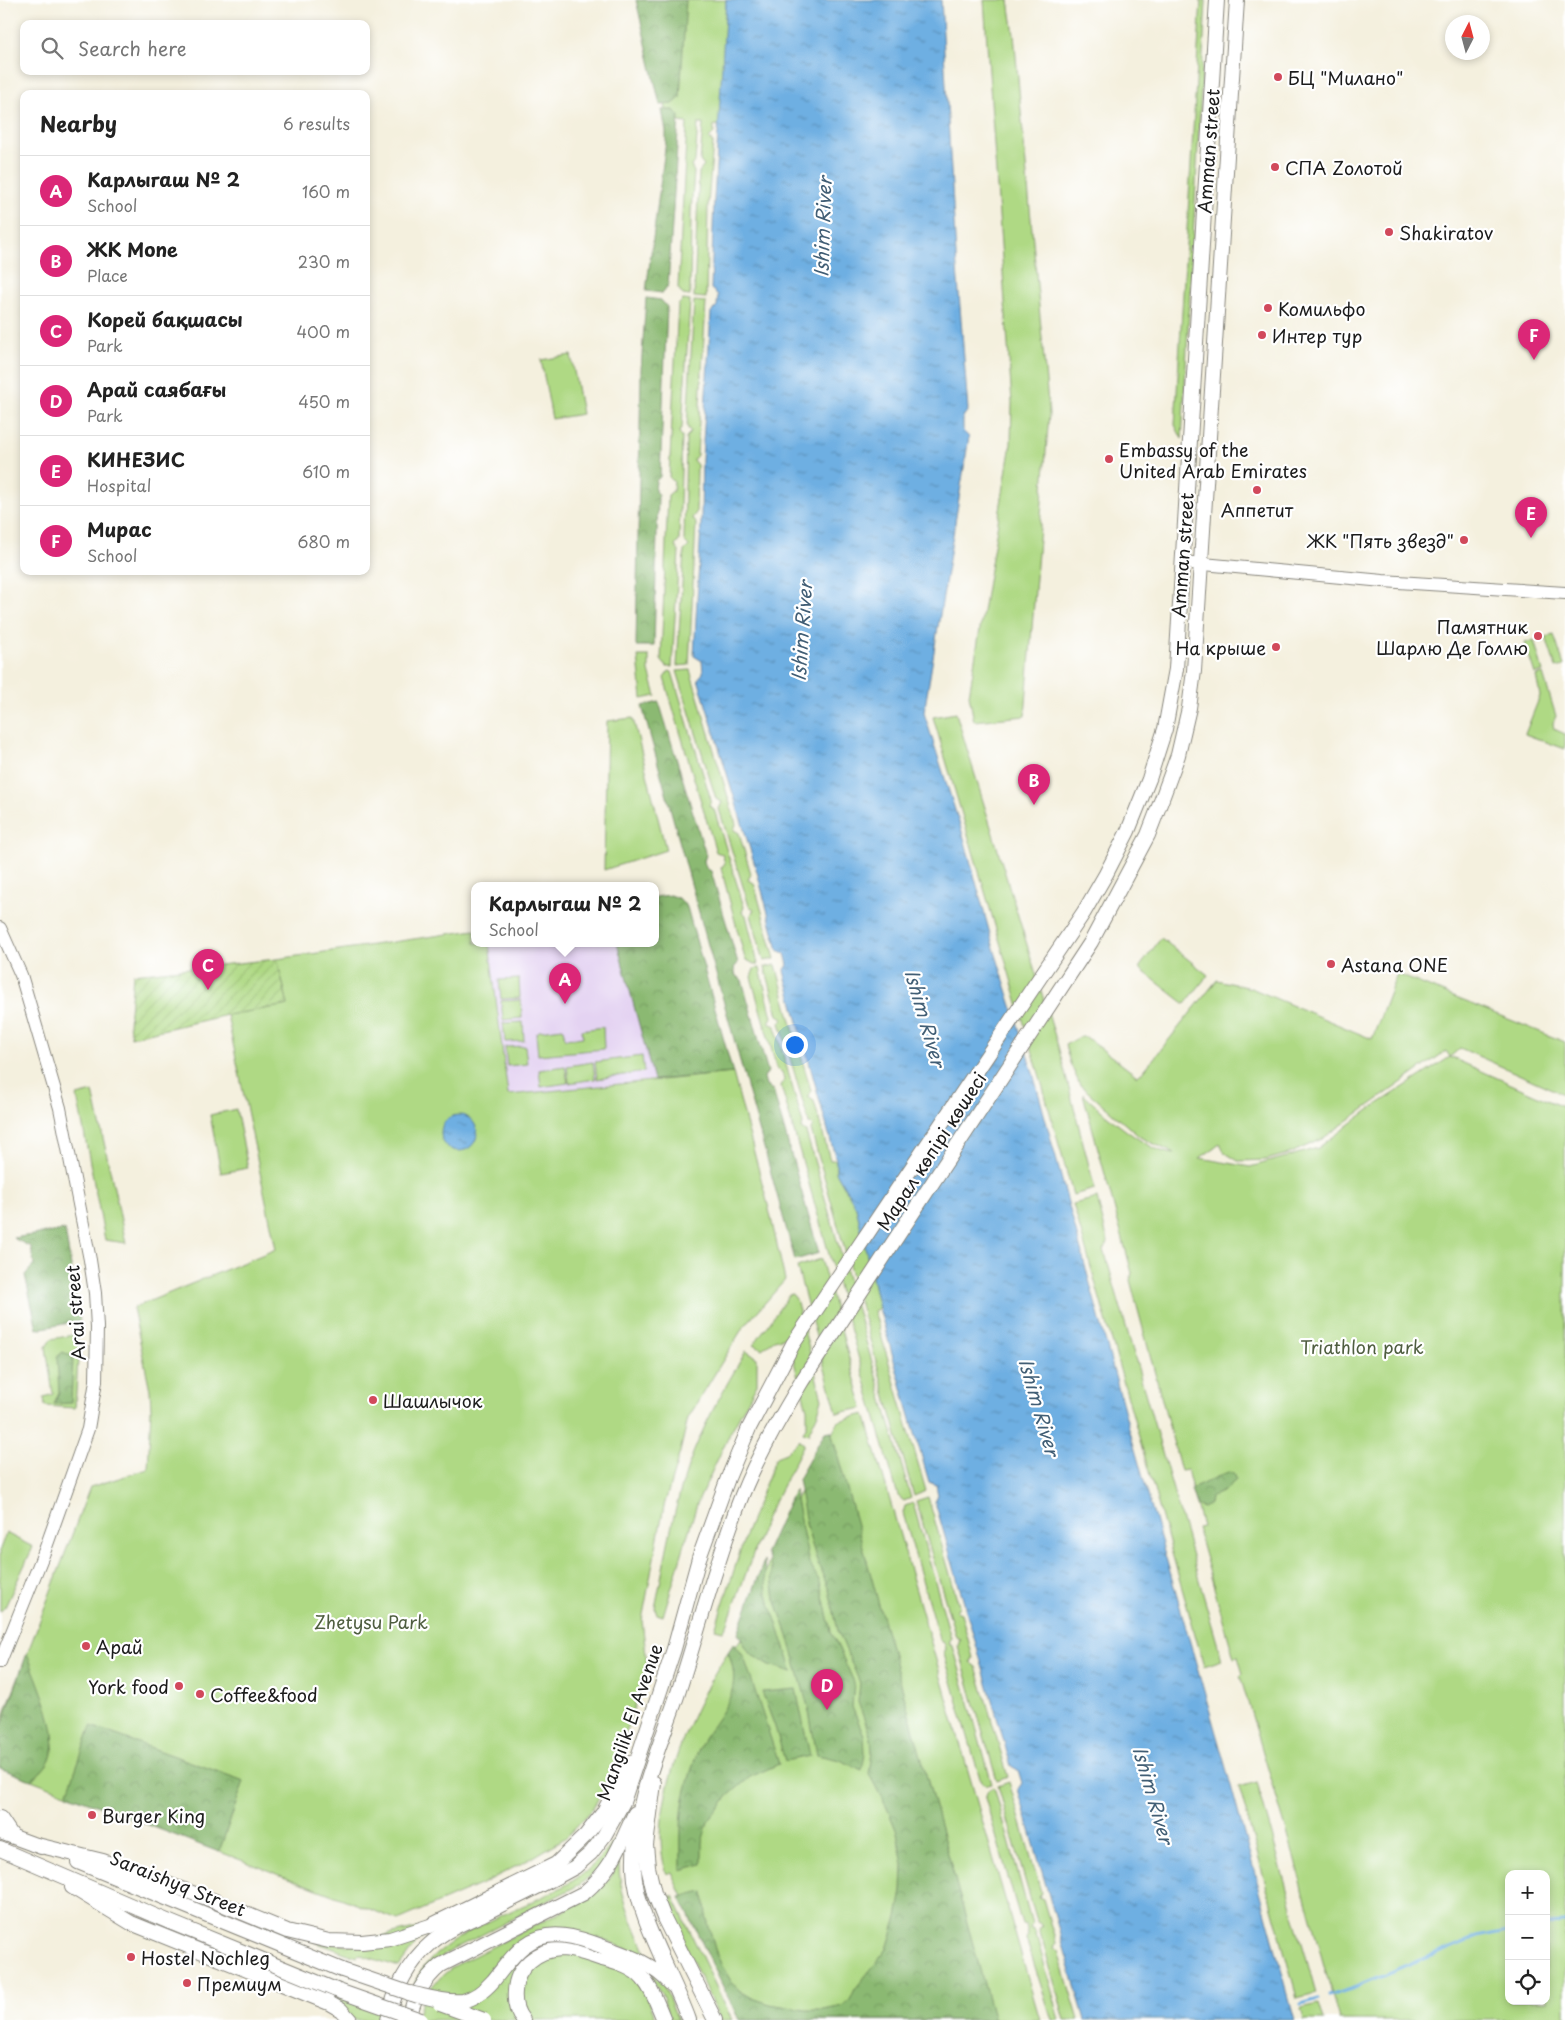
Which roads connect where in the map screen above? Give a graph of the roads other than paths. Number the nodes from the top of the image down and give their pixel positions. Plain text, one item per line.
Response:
1 (1217, 0) edge
2 (1237, 0) edge
3 (1182, 562) junction
4 (1200, 564) junction
5 (1565, 593) edge
6 (1084, 912) joint
7 (0, 928) edge
8 (1091, 942) joint
9 (793, 1344) joint
10 (802, 1381) joint
11 (0, 1662) edge
12 (665, 1729) junction
13 (646, 1732) junction
14 (641, 1801) junction
15 (0, 1818) edge
16 (6, 1834) edge
17 (33, 1844) junction
18 (0, 1849) edge
19 (28, 1860) junction
20 (677, 1991) junction
21 (409, 1993) junction
22 (350, 2020) edge
23 (388, 2020) edge
24 (409, 2020) edge
25 (421, 2020) edge
26 (484, 2020) edge
27 (523, 2020) edge
28 (664, 2020) edge
29 (689, 2020) edge
30 (715, 2020) edge

1 - 3 main road, Amman street
2 - 4 main road, Amman street
3 - 4 street
3 - 6 main road, Amman street
4 - 5 street
4 - 8 main road, Amman street
6 - 9 main road, Марал көпірі көшесі
7 - 11 street, Arai street
8 - 10 main road, Марал көпірі көшесі
9 - 13 main road, Mangilik El Avenue
10 - 12 main road, Mangilik El Avenue
12 - 14 main road, Mangilik El Avenue
12 - 30 main road
13 - 17 main road
13 - 23 main road, Mangilik El Avenue
14 - 20 main road, Mangilik El Avenue
14 - 24 main road
15 - 16 main road
16 - 17 main road, Saraishyq Street
17 - 21 main road, Saraishyq Street, bridge
18 - 19 main road, Saraishyq Street
19 - 22 main road
19 - 25 main road, Saraishyq Street, bridge
20 - 21 main road, bridge
20 - 29 main road, Mangilik El Avenue
21 - 26 main road, bridge
27 - 28 main road

